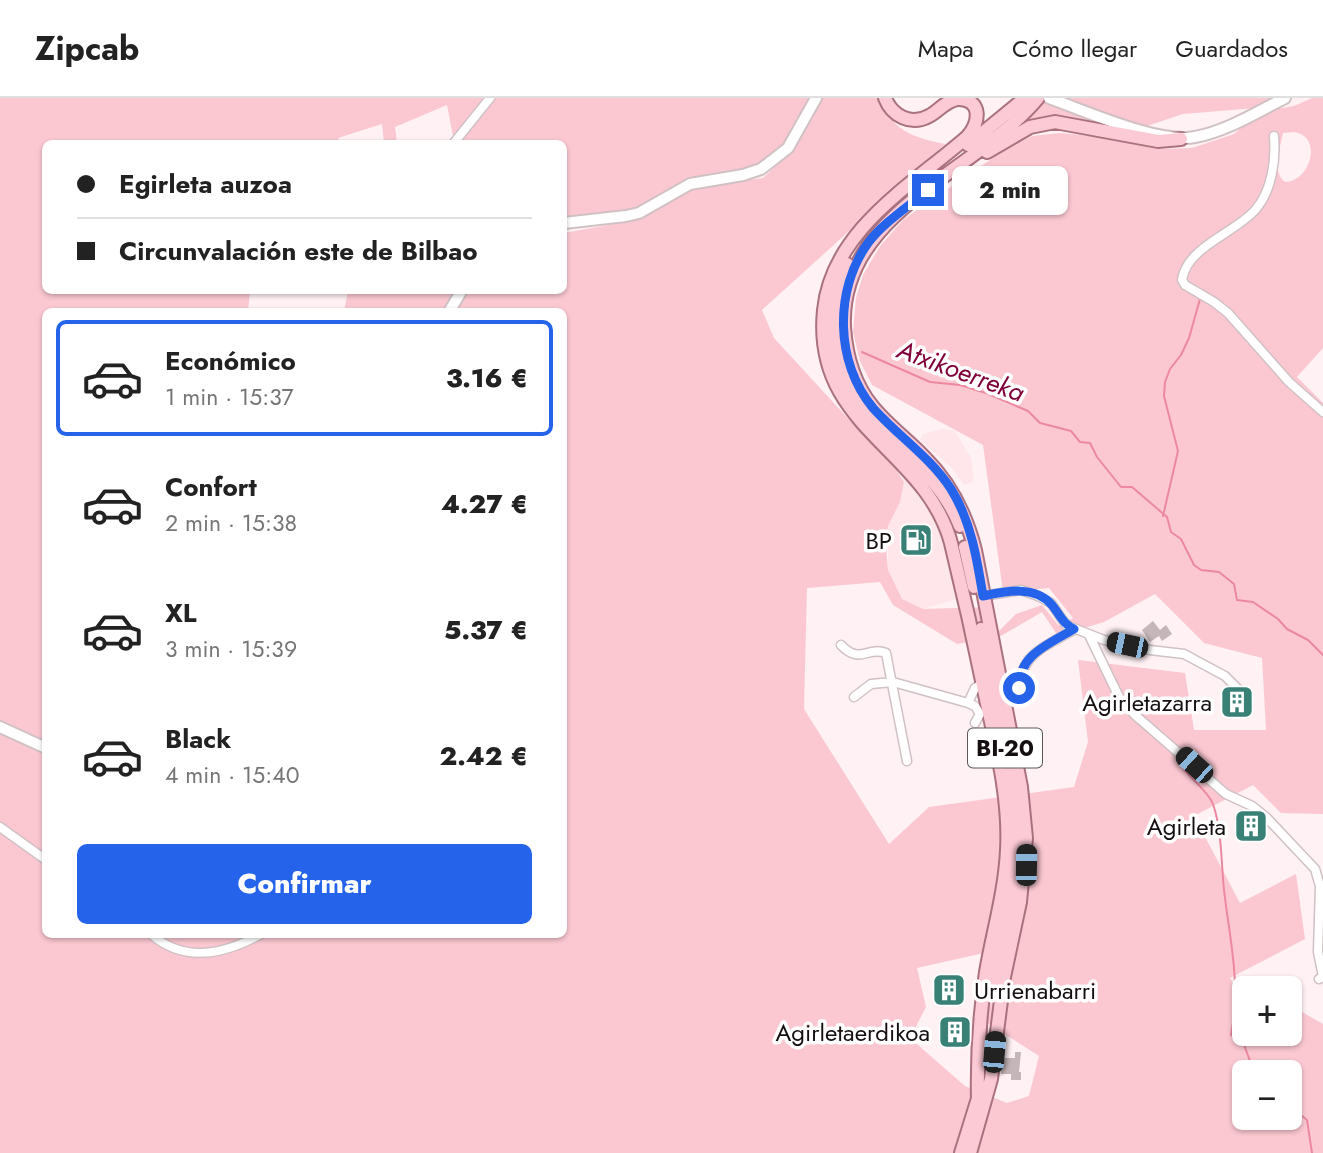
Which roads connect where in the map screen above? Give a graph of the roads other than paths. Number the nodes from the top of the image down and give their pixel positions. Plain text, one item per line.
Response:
1 (490, 98) edge
2 (816, 98) edge
3 (885, 98) edge
4 (1025, 98) edge
5 (1038, 98) edge
6 (1049, 98) edge
7 (1285, 98) edge
8 (1274, 136) dead end
9 (1181, 139) junction
10 (456, 140) edge
11 (929, 169) junction
12 (922, 188) junction
13 (567, 223) edge
14 (1323, 412) edge
15 (983, 596) junction
16 (1074, 629) junction
17 (1089, 635) junction
18 (841, 645) dead end
19 (893, 682) junction
20 (982, 684) junction
21 (1239, 690) dead end
22 (854, 697) dead end
23 (1021, 702) dead end
24 (968, 703) junction
25 (979, 720) dead end
26 (0, 727) edge
27 (42, 746) edge
28 (907, 761) dead end
29 (0, 827) edge
30 (42, 857) edge
31 (158, 938) edge
32 (253, 938) edge
33 (1319, 979) dead end
34 (978, 1101) junction
35 (961, 1153) edge
36 (970, 1153) edge

1 - 10 street
2 - 13 street
3 - 11 main road
4 - 12 main road, BI-20
5 - 12 main road, BI-20
6 - 9 street
7 - 9 street
8 - 14 street
9 - 12 main road
11 - 12 main road
11 - 20 main road
12 - 15 main road, BI-20
12 - 34 main road, BI-20
15 - 16 street
15 - 36 main road, BI-20
16 - 17 street
16 - 23 street
17 - 21 street
17 - 33 street
18 - 19 street
19 - 22 street
19 - 24 street
19 - 28 street
20 - 24 street
20 - 34 main road
24 - 25 street
26 - 27 street
29 - 30 street
31 - 32 street
34 - 35 main road, BI-20

